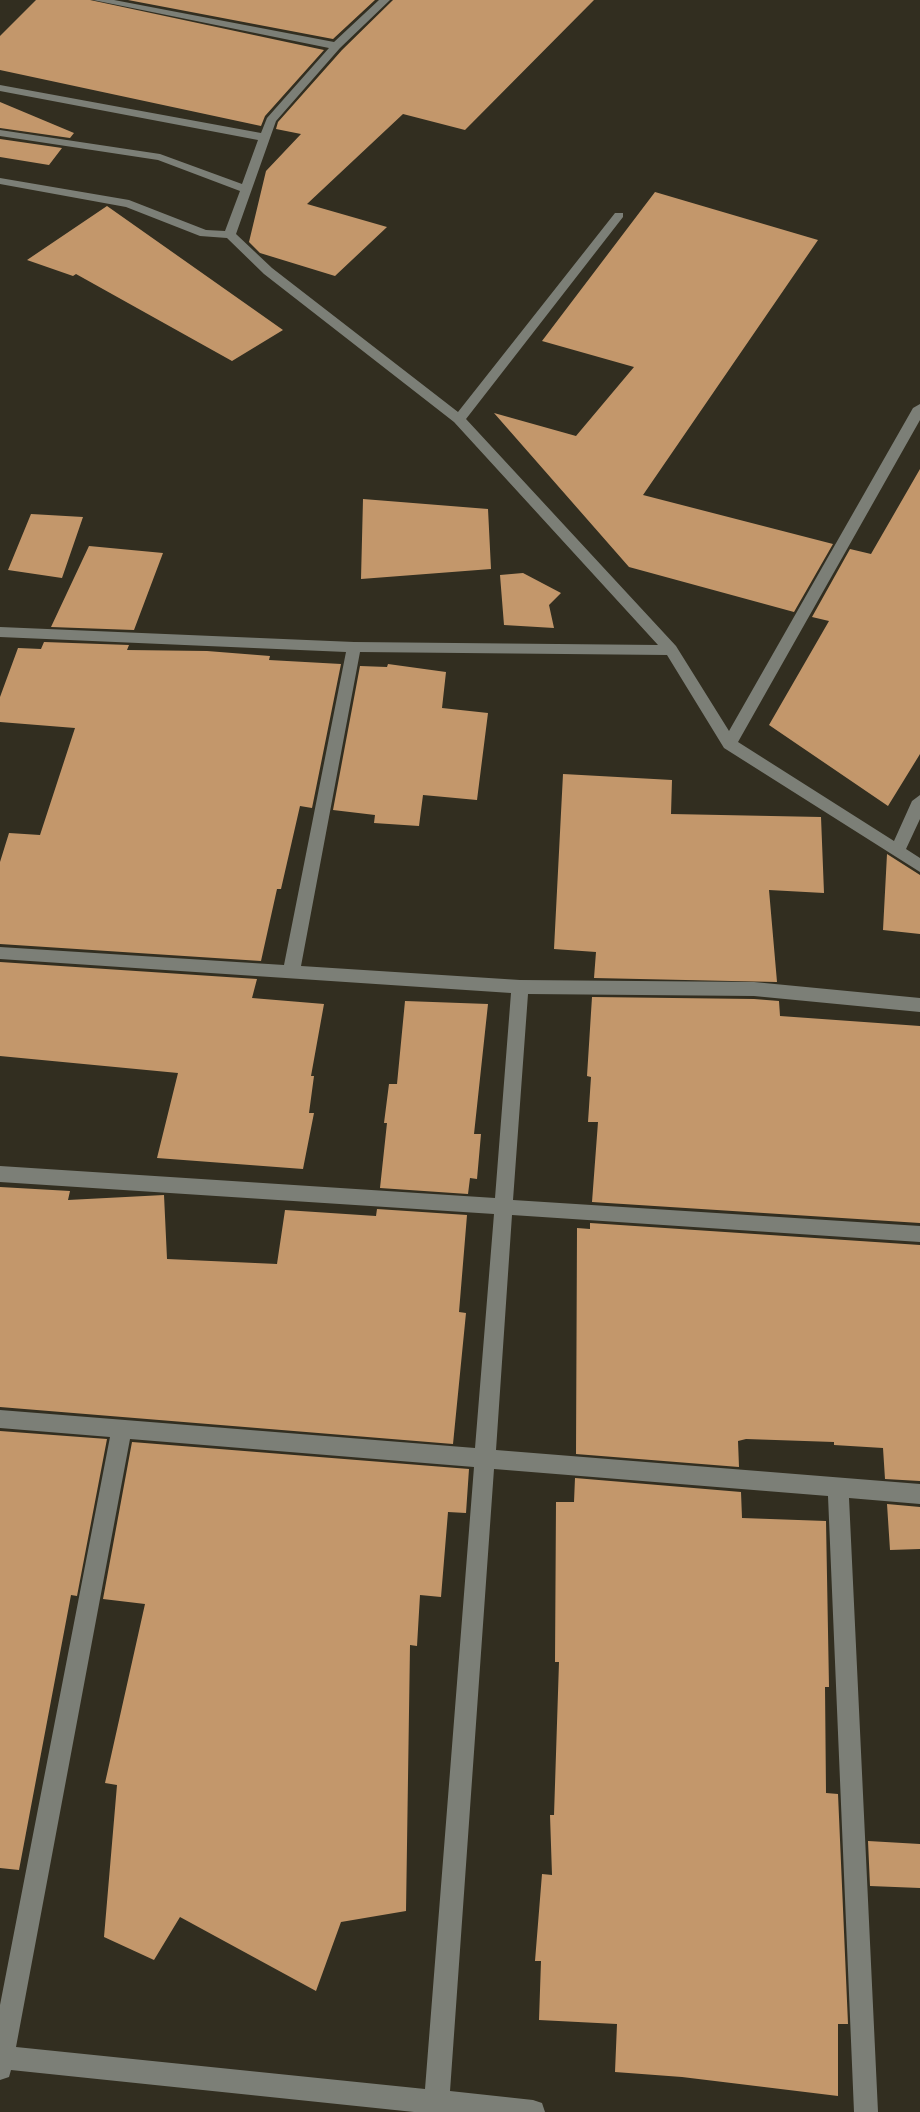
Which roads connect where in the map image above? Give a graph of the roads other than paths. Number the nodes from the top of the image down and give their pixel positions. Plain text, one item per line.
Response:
1 (98, 0) edge
2 (384, 0) edge
3 (336, 46) junction
4 (0, 88) edge
5 (0, 133) edge
6 (263, 137) junction
7 (0, 181) edge
8 (248, 190) junction
9 (619, 215) dead end
10 (230, 235) junction
11 (920, 408) edge
12 (459, 419) junction
13 (0, 632) edge
14 (354, 647) junction
15 (671, 650) junction
16 (729, 744) junction
17 (920, 801) edge
18 (898, 850) junction
19 (920, 866) edge
20 (0, 953) edge
21 (291, 973) junction
22 (520, 988) junction
23 (920, 1006) edge
24 (0, 1174) edge
25 (504, 1206) junction
26 (920, 1234) edge
27 (0, 1419) edge
28 (122, 1429) junction
29 (486, 1458) junction
30 (838, 1487) junction
31 (920, 1494) edge
32 (1, 2061) edge
33 (437, 2107) edge
34 (533, 2112) edge
35 (866, 2112) edge

1 - 3 street
2 - 3 street
3 - 6 street
4 - 6 street
5 - 8 street
6 - 8 street
7 - 10 street
8 - 10 street
9 - 12 street
10 - 12 street
11 - 16 street
12 - 15 street
13 - 14 street
14 - 15 street
14 - 21 street
15 - 16 street
16 - 18 street
17 - 18 street
18 - 19 street
20 - 21 street
21 - 22 street
22 - 23 street
22 - 25 street
24 - 25 street
25 - 26 street
25 - 29 street
27 - 28 street
28 - 29 street
28 - 32 street
29 - 30 street
29 - 33 street
30 - 31 street
30 - 35 street
32 - 33 street
33 - 34 street

